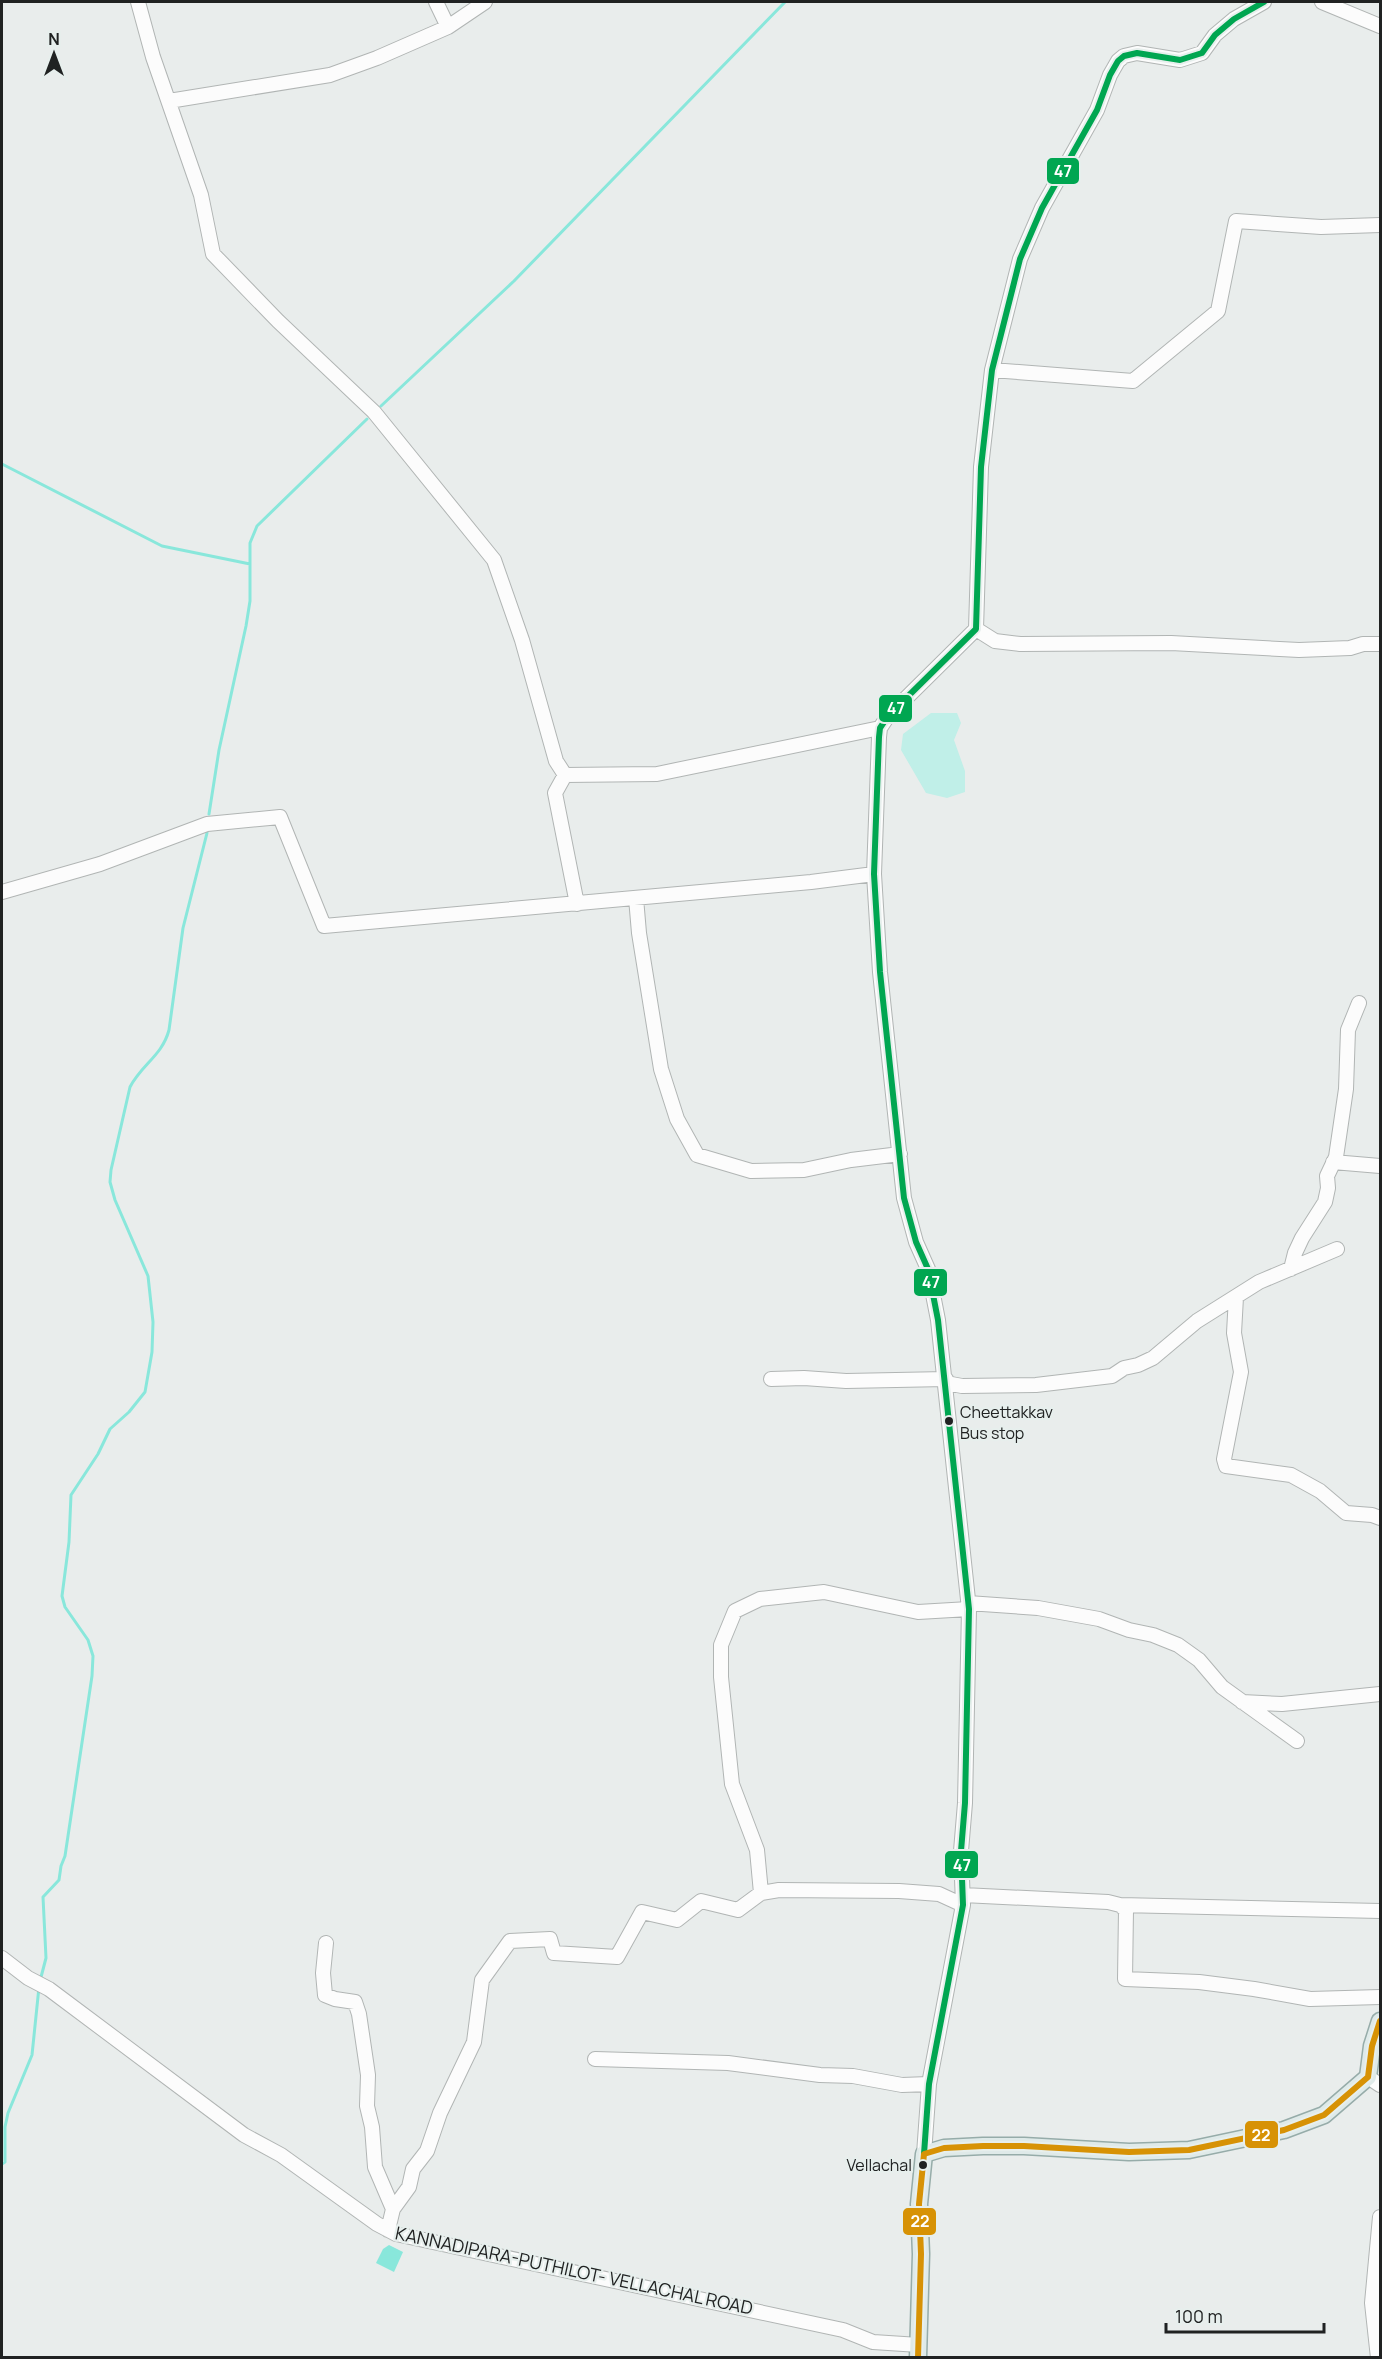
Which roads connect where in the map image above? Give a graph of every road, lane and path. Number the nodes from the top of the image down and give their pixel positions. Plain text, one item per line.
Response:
1 (138, 2) edge
2 (436, 2) edge
3 (485, 2) edge
4 (1264, 2) edge
5 (1322, 2) edge
6 (1380, 26) edge
7 (448, 27) junction
8 (169, 101) junction
9 (1380, 225) edge
10 (992, 370) junction
11 (976, 629) junction
12 (1380, 644) edge
13 (880, 728) junction
14 (565, 776) junction
15 (874, 874) junction
16 (2, 892) edge
17 (636, 898) junction
18 (577, 904) junction
19 (1359, 1003) dead end
20 (900, 1154) junction
21 (1333, 1162) junction
22 (1380, 1166) edge
23 (1337, 1249) dead end
24 (1291, 1269) junction
25 (1236, 1297) junction
26 (771, 1379) dead end
27 (946, 1381) junction
28 (1380, 1518) edge
29 (969, 1606) junction
30 (1380, 1694) edge
31 (1242, 1702) junction
32 (1297, 1742) dead end
33 (761, 1893) junction
34 (963, 1900) junction
35 (1120, 1905) junction
36 (1380, 1911) edge
37 (326, 1943) dead end
38 (2, 1958) edge
39 (1380, 1997) edge
40 (1380, 2021) edge
41 (595, 2059) dead end
42 (1374, 2081) edge
43 (929, 2084) junction
44 (924, 2154) junction
45 (393, 2209) junction
46 (1380, 2217) edge
47 (388, 2230) junction
48 (919, 2351) edge
49 (1378, 2358) edge

1 - 8 street
2 - 7 street
3 - 7 street
4 - 10 street
5 - 6 street
7 - 8 street
8 - 14 street
9 - 10 street
10 - 11 street
11 - 12 street
11 - 13 street
13 - 14 street
13 - 15 street
14 - 18 street
15 - 17 street
15 - 20 street
16 - 18 street
17 - 18 street
17 - 20 street
19 - 21 street
20 - 27 street
21 - 22 street
21 - 24 street
23 - 24 street
24 - 25 street
25 - 27 street
25 - 28 street
26 - 27 street
27 - 29 street
29 - 31 street
29 - 33 street
29 - 34 street
30 - 31 street
31 - 32 street
33 - 34 street
33 - 45 street
34 - 35 street
34 - 43 street
35 - 36 street
35 - 39 street
37 - 45 street
38 - 47 street, KANNADIPARA-PUTHILOT- VELLACHAL ROAD
40 - 42 main road
41 - 43 street
42 - 44 main road
43 - 44 street
44 - 48 main road
45 - 47 street
46 - 49 street
47 - 48 street, KANNADIPARA-PUTHILOT- VELLACHAL ROAD

